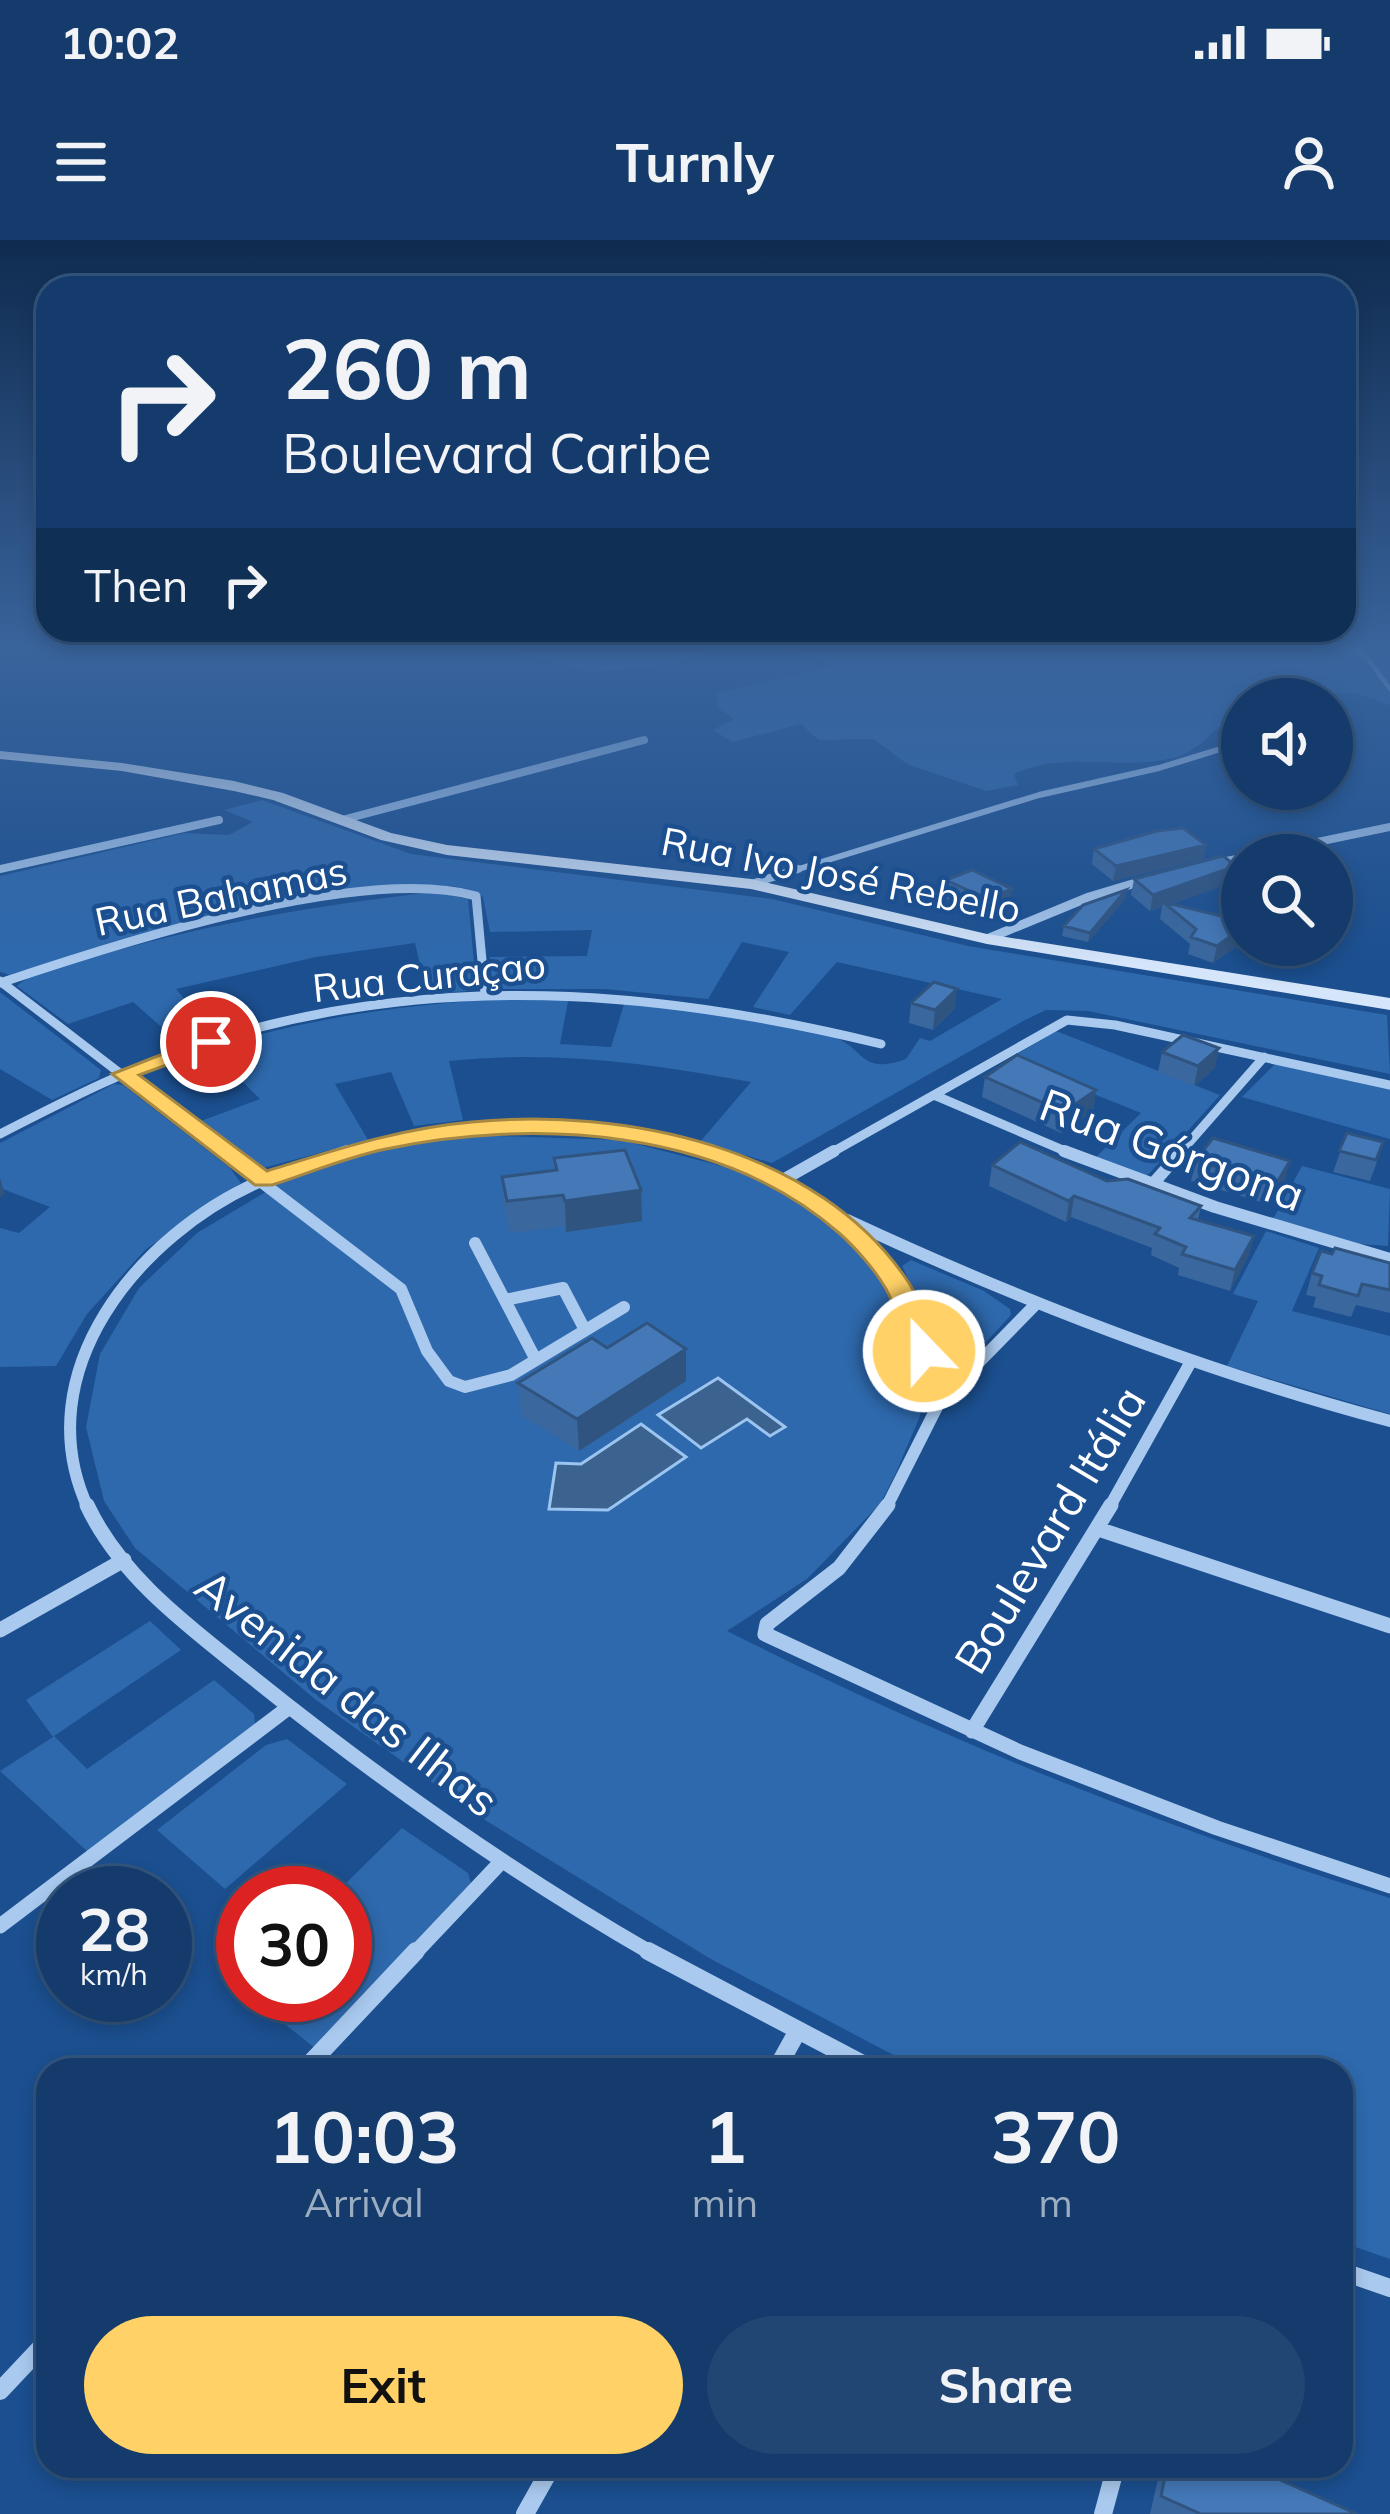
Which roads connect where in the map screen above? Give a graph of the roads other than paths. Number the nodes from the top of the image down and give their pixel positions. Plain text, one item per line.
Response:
1 (594, 753) edge
2 (1207, 753) edge
3 (0, 755) edge
4 (219, 820) dead end
5 (342, 820) junction
6 (1390, 826) edge
7 (1353, 834) edge
8 (1221, 862) edge
9 (1200, 867) edge
10 (0, 869) edge
11 (1158, 877) edge
12 (751, 884) junction
13 (988, 939) junction
14 (0, 982) edge
15 (485, 993) junction
16 (1390, 1004) edge
17 (881, 1044) dead end
18 (1264, 1058) junction
19 (123, 1074) junction
20 (1390, 1085) edge
21 (934, 1095) junction
22 (0, 1134) edge
23 (264, 1180) junction
24 (781, 1181) junction
25 (1150, 1187) junction
26 (828, 1211) junction
27 (475, 1243) dead end
28 (1390, 1259) edge
29 (505, 1300) junction
30 (1034, 1306) junction
31 (625, 1307) dead end
32 (585, 1330) junction
33 (536, 1360) junction
34 (1190, 1365) junction
35 (938, 1403) junction
36 (1390, 1421) edge
37 (1098, 1529) junction
38 (124, 1560) junction
39 (1390, 1625) edge
40 (0, 1630) edge
41 (288, 1708) junction
42 (972, 1730) junction
43 (502, 1861) junction
44 (1390, 1886) edge
45 (0, 1926) edge
46 (796, 2034) junction
47 (315, 2058) edge
48 (783, 2058) edge
49 (848, 2058) edge
50 (1353, 2275) edge
51 (1390, 2288) edge
52 (36, 2354) edge
53 (0, 2391) edge
54 (545, 2478) edge
55 (1113, 2478) edge
56 (525, 2514) edge
57 (1103, 2514) edge

1 - 5 street
2 - 12 lane
3 - 5 street, Rua Ivo José Rebello
4 - 10 street
5 - 12 street, Rua Ivo José Rebello
6 - 7 street
8 - 9 street
11 - 13 street
12 - 13 street, Rua Ivo José Rebello
13 - 16 street, Rua Ivo José Rebello
14 - 15 street, Rua Bahamas
14 - 19 street
15 - 17 street, Rua Curaçao
15 - 19 street, Rua Curaçao
18 - 20 street
18 - 21 street
18 - 25 street
19 - 22 street, Rua Curaçao
19 - 23 street
21 - 24 street
21 - 25 street, Rua Górgona
23 - 24 street, Avenida das Ilhas
23 - 33 street
23 - 38 street, Avenida das Ilhas
24 - 26 street, Avenida das Ilhas
25 - 28 street, Rua Górgona
26 - 30 street
26 - 35 street, Avenida das Ilhas
27 - 29 street
29 - 32 street
29 - 33 street
30 - 34 street
30 - 35 street
31 - 32 street
32 - 33 street
34 - 36 street
34 - 37 street, Boulevard Itália
35 - 42 street
37 - 39 street
37 - 42 street, Boulevard Itália
38 - 40 street
38 - 41 street, Avenida das Ilhas
41 - 43 street, Avenida das Ilhas
41 - 45 street
42 - 44 street
43 - 46 street, Avenida das Ilhas
43 - 47 street
46 - 48 street
46 - 49 street, Avenida das Ilhas
50 - 51 street
52 - 53 street
54 - 56 street
55 - 57 street

